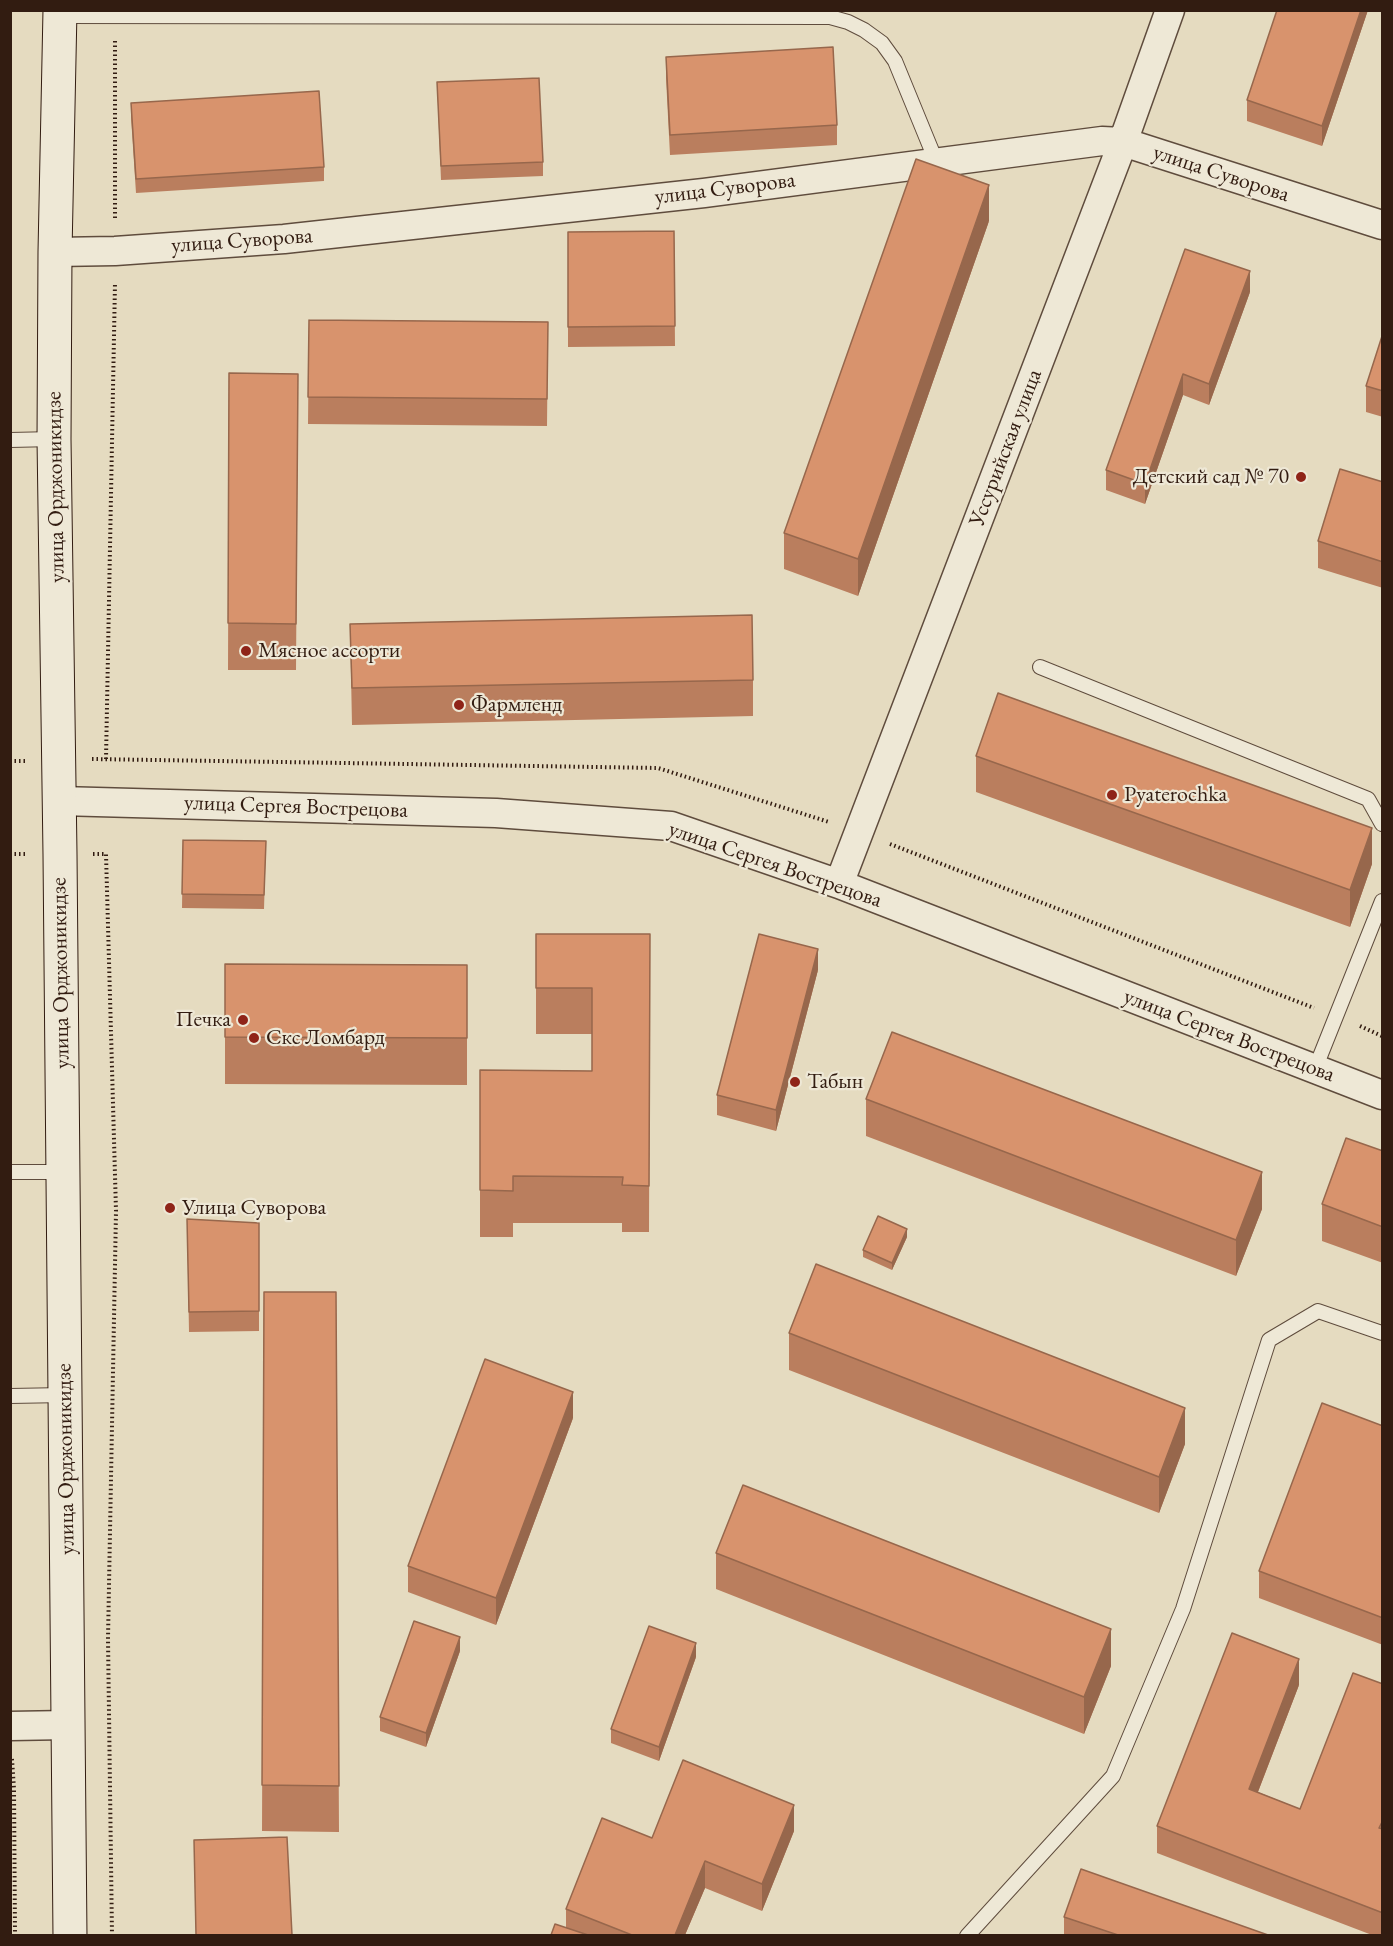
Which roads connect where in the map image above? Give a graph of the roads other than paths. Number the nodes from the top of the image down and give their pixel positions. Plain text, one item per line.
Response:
1 (1170, 10) edge
2 (60, 13) edge
3 (348, 13) edge
4 (705, 13) edge
5 (830, 14) edge
6 (1123, 142) junction
7 (936, 161) junction
8 (1383, 225) edge
9 (55, 252) junction
10 (54, 439) junction
11 (10, 440) edge
12 (1040, 667) dead end
13 (60, 801) junction
14 (1383, 825) edge
15 (839, 884) junction
16 (1383, 902) edge
17 (1315, 1069) junction
18 (1383, 1095) edge
19 (10, 1172) edge
20 (63, 1172) junction
21 (1383, 1333) edge
22 (66, 1395) junction
23 (10, 1396) edge
24 (68, 1725) junction
25 (10, 1726) edge
26 (70, 1935) edge
27 (967, 1935) edge

1 - 6 street, Уссурийская улица
2 - 3 lane
2 - 9 main road, улица Орджоникидзе
3 - 4 lane
4 - 5 lane
5 - 7 lane
6 - 7 street, улица Суворова
6 - 8 street, улица Суворова
6 - 15 street, Уссурийская улица
7 - 9 street, улица Суворова
9 - 10 main road, улица Орджоникидзе
10 - 11 lane
10 - 13 main road, улица Орджоникидзе
12 - 14 lane
13 - 15 street, улица Сергея Вострецова
13 - 20 main road, улица Орджоникидзе
15 - 17 street, улица Сергея Вострецова
16 - 17 lane
17 - 18 street, улица Сергея Вострецова
19 - 20 lane
20 - 22 main road, улица Орджоникидзе
21 - 27 lane
22 - 23 lane
22 - 24 main road, улица Орджоникидзе
24 - 25 street
24 - 26 main road, улица Орджоникидзе

